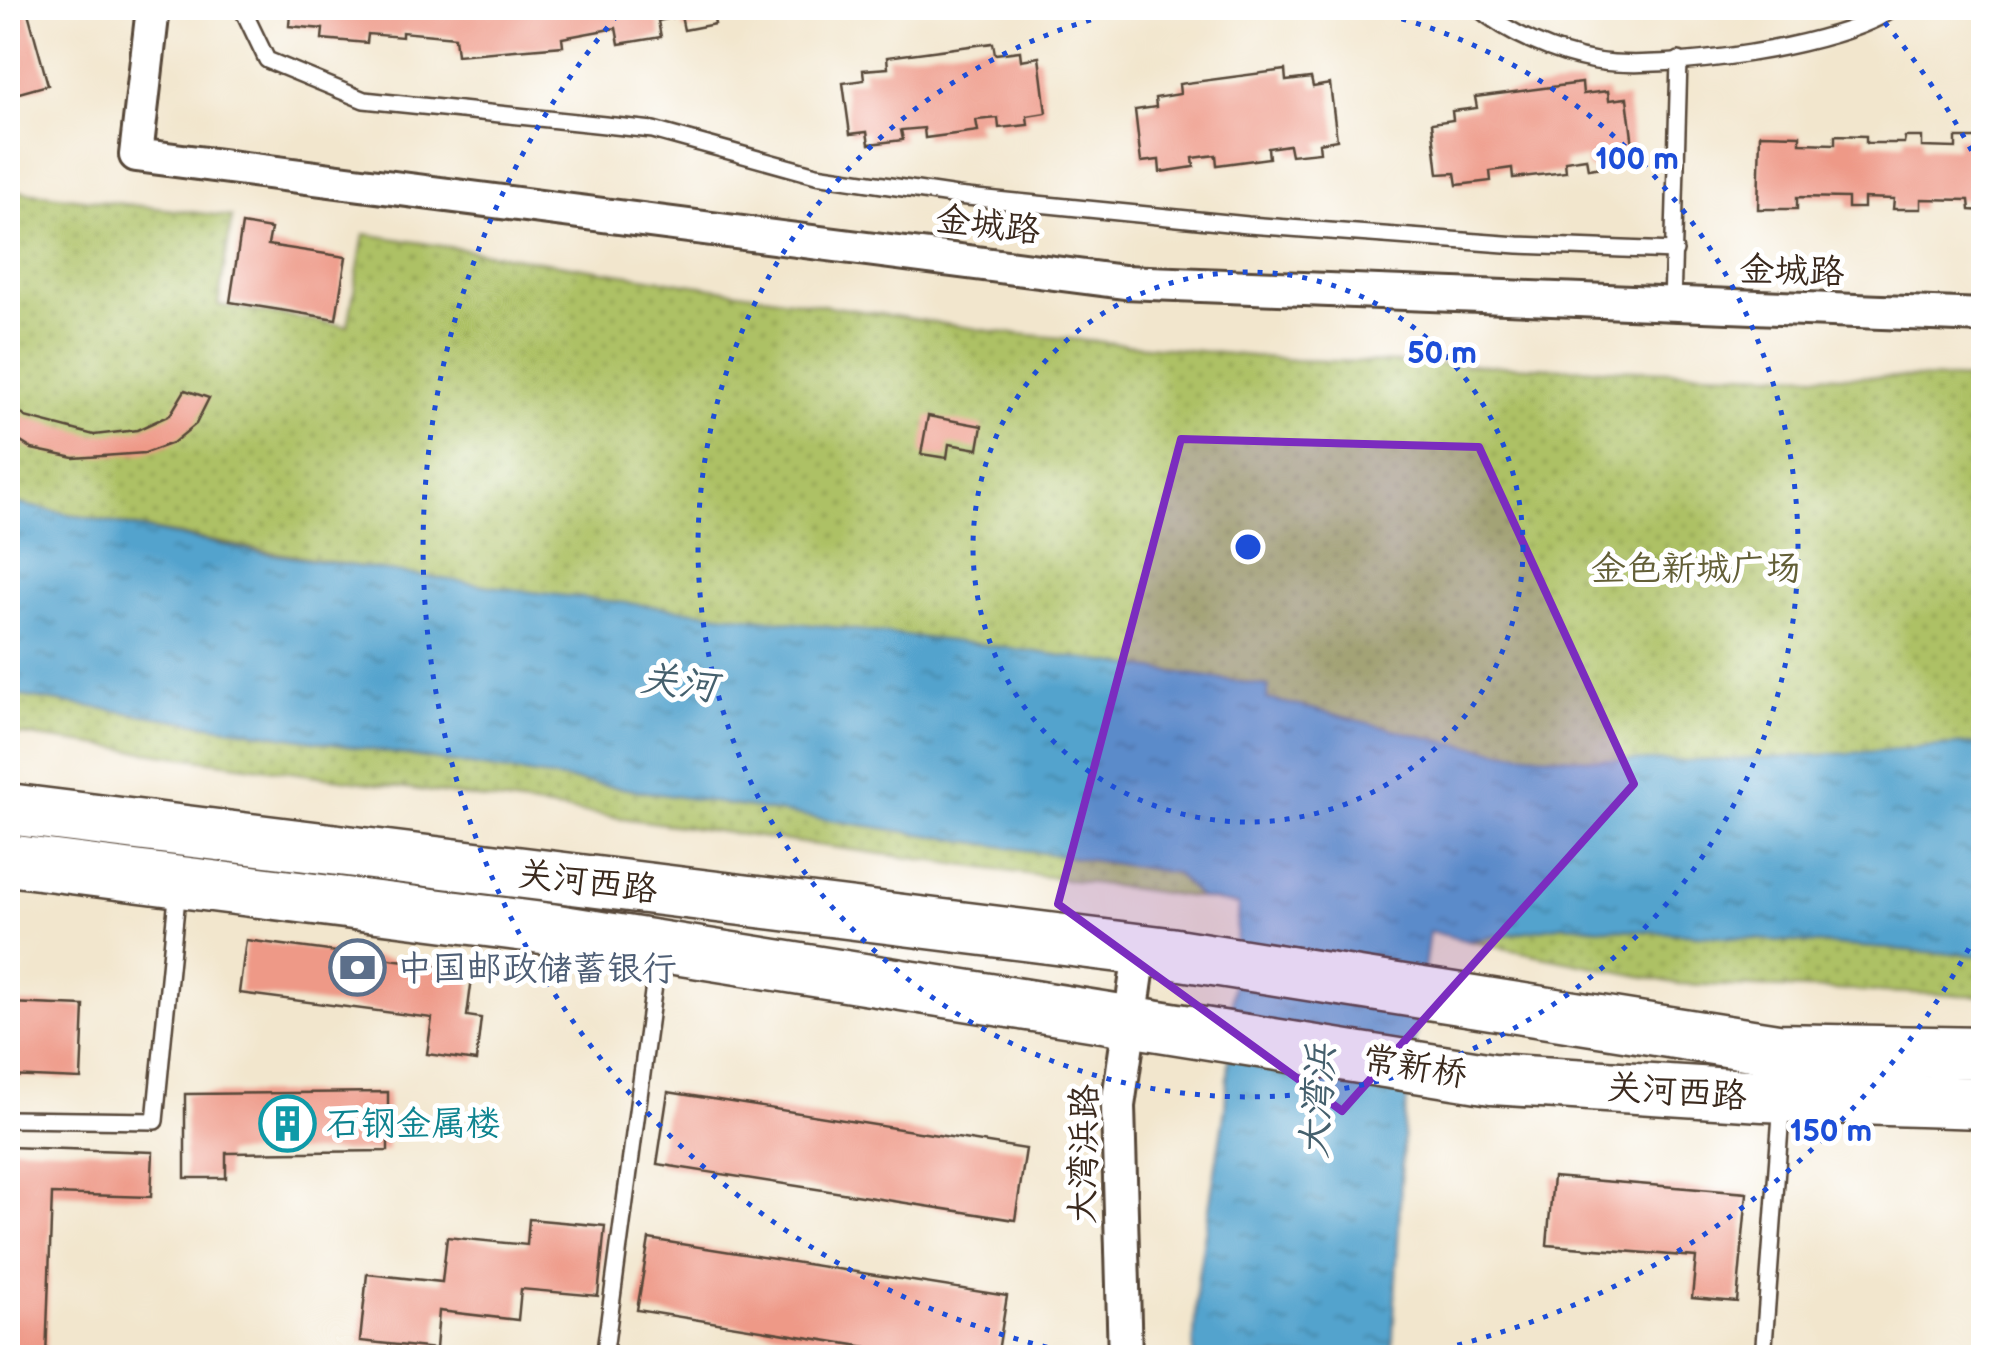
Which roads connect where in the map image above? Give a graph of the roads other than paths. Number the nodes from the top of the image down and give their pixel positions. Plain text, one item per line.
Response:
1 (154, 8) edge
2 (242, 8) edge
3 (1478, 8) edge
4 (1894, 8) edge
5 (1679, 60) junction
6 (1675, 250) junction
7 (1672, 306) junction
8 (1984, 316) edge
9 (8, 809) edge
10 (8, 860) edge
11 (179, 878) junction
12 (659, 946) junction
13 (1154, 952) junction
14 (1498, 1006) joint
15 (1147, 1022) junction
16 (1984, 1053) edge
17 (1492, 1078) joint
18 (1782, 1097) junction
19 (1984, 1103) edge
20 (8, 1120) edge
21 (604, 1358) edge
22 (1125, 1358) edge
23 (1763, 1358) edge

1 - 7 street, 金城路
2 - 6 lane
3 - 5 lane
4 - 5 lane
5 - 6 lane
6 - 7 lane
7 - 8 street, 金城路
9 - 13 main road, 关河西路
10 - 11 main road, 关河西路
11 - 12 main road, 关河西路
11 - 20 lane
12 - 15 main road, 关河西路
12 - 21 lane
13 - 14 main road, 常新桥
13 - 15 street, 大湾浜路
14 - 16 main road, 关河西路
15 - 17 main road, 常新桥
15 - 22 street, 大湾浜路
17 - 18 main road, 关河西路
18 - 19 main road, 关河西路
18 - 23 lane

